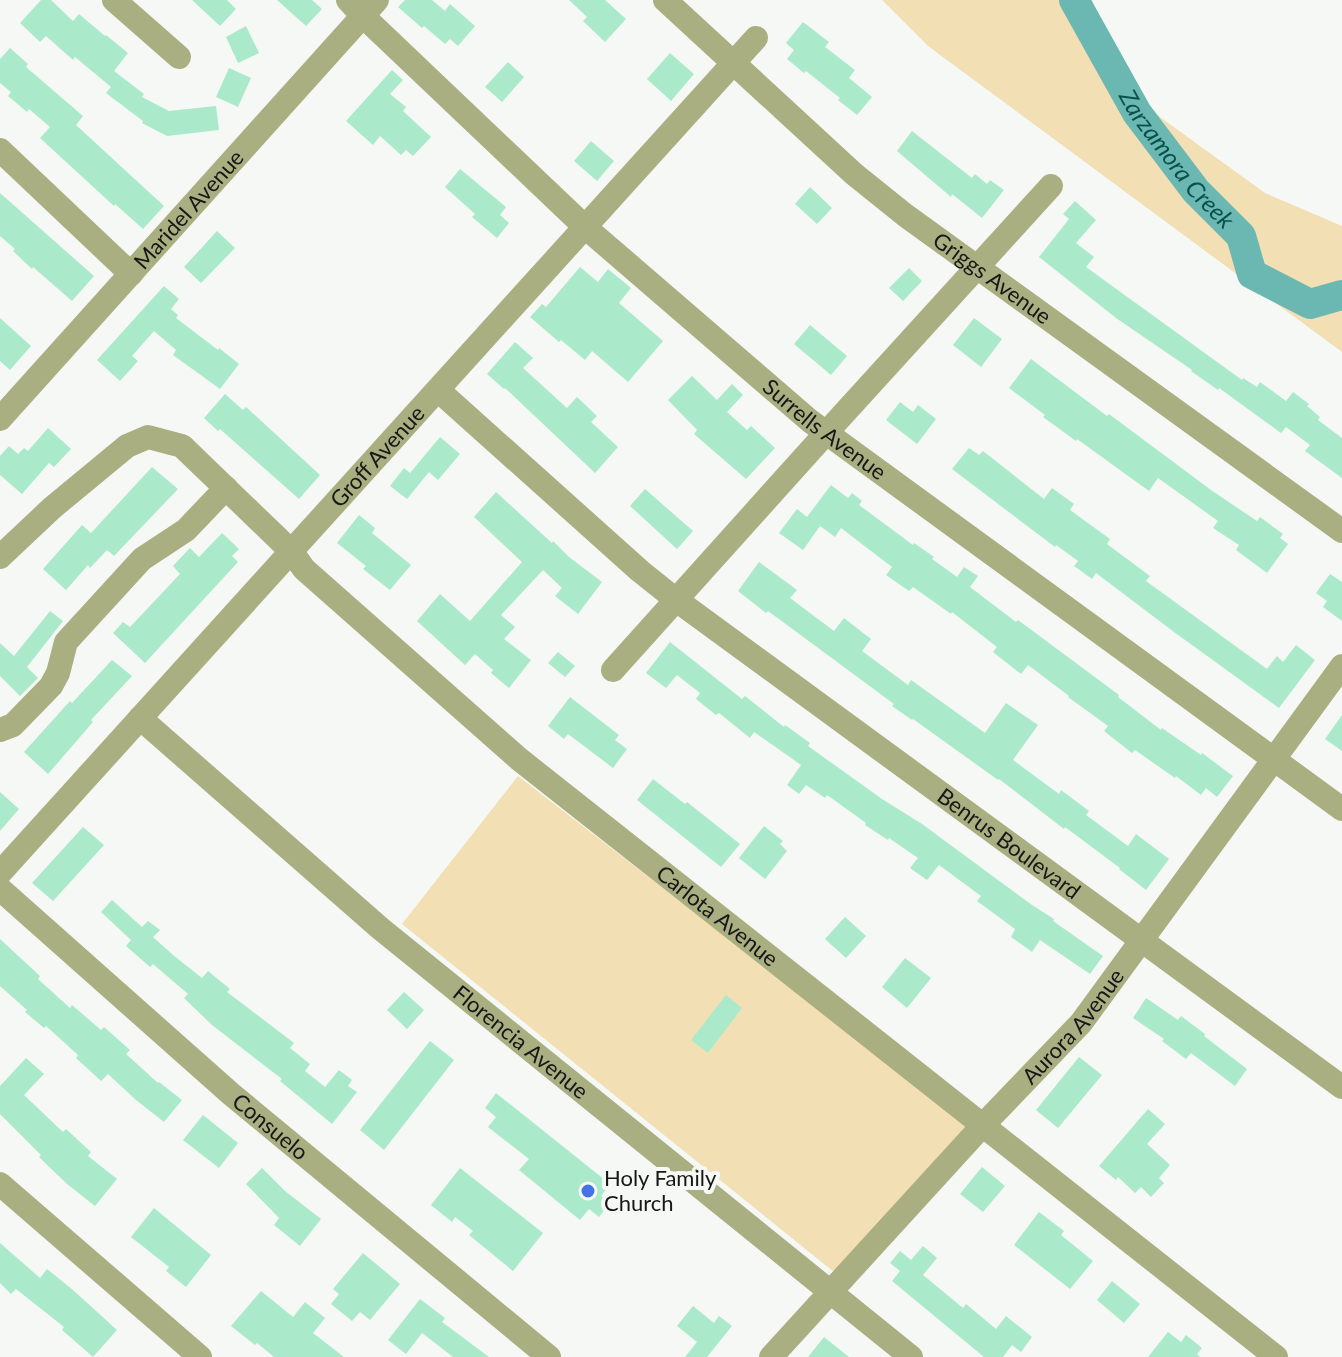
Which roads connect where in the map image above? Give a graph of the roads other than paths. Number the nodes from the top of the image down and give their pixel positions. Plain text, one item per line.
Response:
1 (114, 0) edge
2 (665, 0) edge
3 (363, 5) edge
4 (756, 38) dead end
5 (179, 57) dead end
6 (734, 63) junction
7 (0, 150) edge
8 (1051, 186) dead end
9 (585, 227) junction
10 (978, 266) junction
11 (131, 274) junction
12 (438, 390) junction
13 (1, 417) edge
14 (827, 432) junction
15 (226, 488) junction
16 (1342, 531) edge
17 (292, 552) junction
18 (0, 557) edge
19 (675, 599) junction
20 (1342, 666) edge
21 (613, 670) dead end
22 (140, 718) junction
23 (0, 730) edge
24 (1273, 758) junction
25 (1342, 809) edge
26 (0, 873) edge
27 (0, 889) edge
28 (1141, 939) junction
29 (1342, 1087) edge
30 (983, 1125) junction
31 (0, 1184) edge
32 (830, 1292) junction
33 (200, 1357) edge
34 (549, 1357) edge
35 (771, 1357) edge
36 (911, 1357) edge
37 (1276, 1357) edge

1 - 5 street
2 - 6 street, Griggs Avenue
3 - 9 street, Surrells Avenue
3 - 11 street, Maridel Avenue
4 - 6 street, Groff Avenue
6 - 9 street, Groff Avenue
6 - 10 street, Griggs Avenue
7 - 11 street
8 - 10 street
9 - 12 street, Groff Avenue
9 - 14 street, Surrells Avenue
10 - 14 street
10 - 16 street, Griggs Avenue
11 - 13 street, Maridel Avenue
12 - 17 street, Groff Avenue
12 - 19 street, Benrus Boulevard
14 - 19 street
14 - 24 street, Surrells Avenue
15 - 17 street, Carlota Avenue
15 - 18 street, Carlota Avenue
15 - 23 street
17 - 22 street, Groff Avenue
17 - 30 street, Carlota Avenue
19 - 21 street
19 - 28 street, Benrus Boulevard
20 - 24 street, Aurora Avenue
22 - 26 street, Groff Avenue
22 - 32 street, Florencia Avenue
24 - 25 street, Surrells Avenue
24 - 28 street, Aurora Avenue
27 - 34 street, Consuelo
28 - 29 street, Benrus Boulevard
28 - 30 street, Aurora Avenue
30 - 32 street, Aurora Avenue
30 - 37 street, Carlota Avenue
31 - 33 street
32 - 35 street, Aurora Avenue
32 - 36 street, Florencia Avenue

